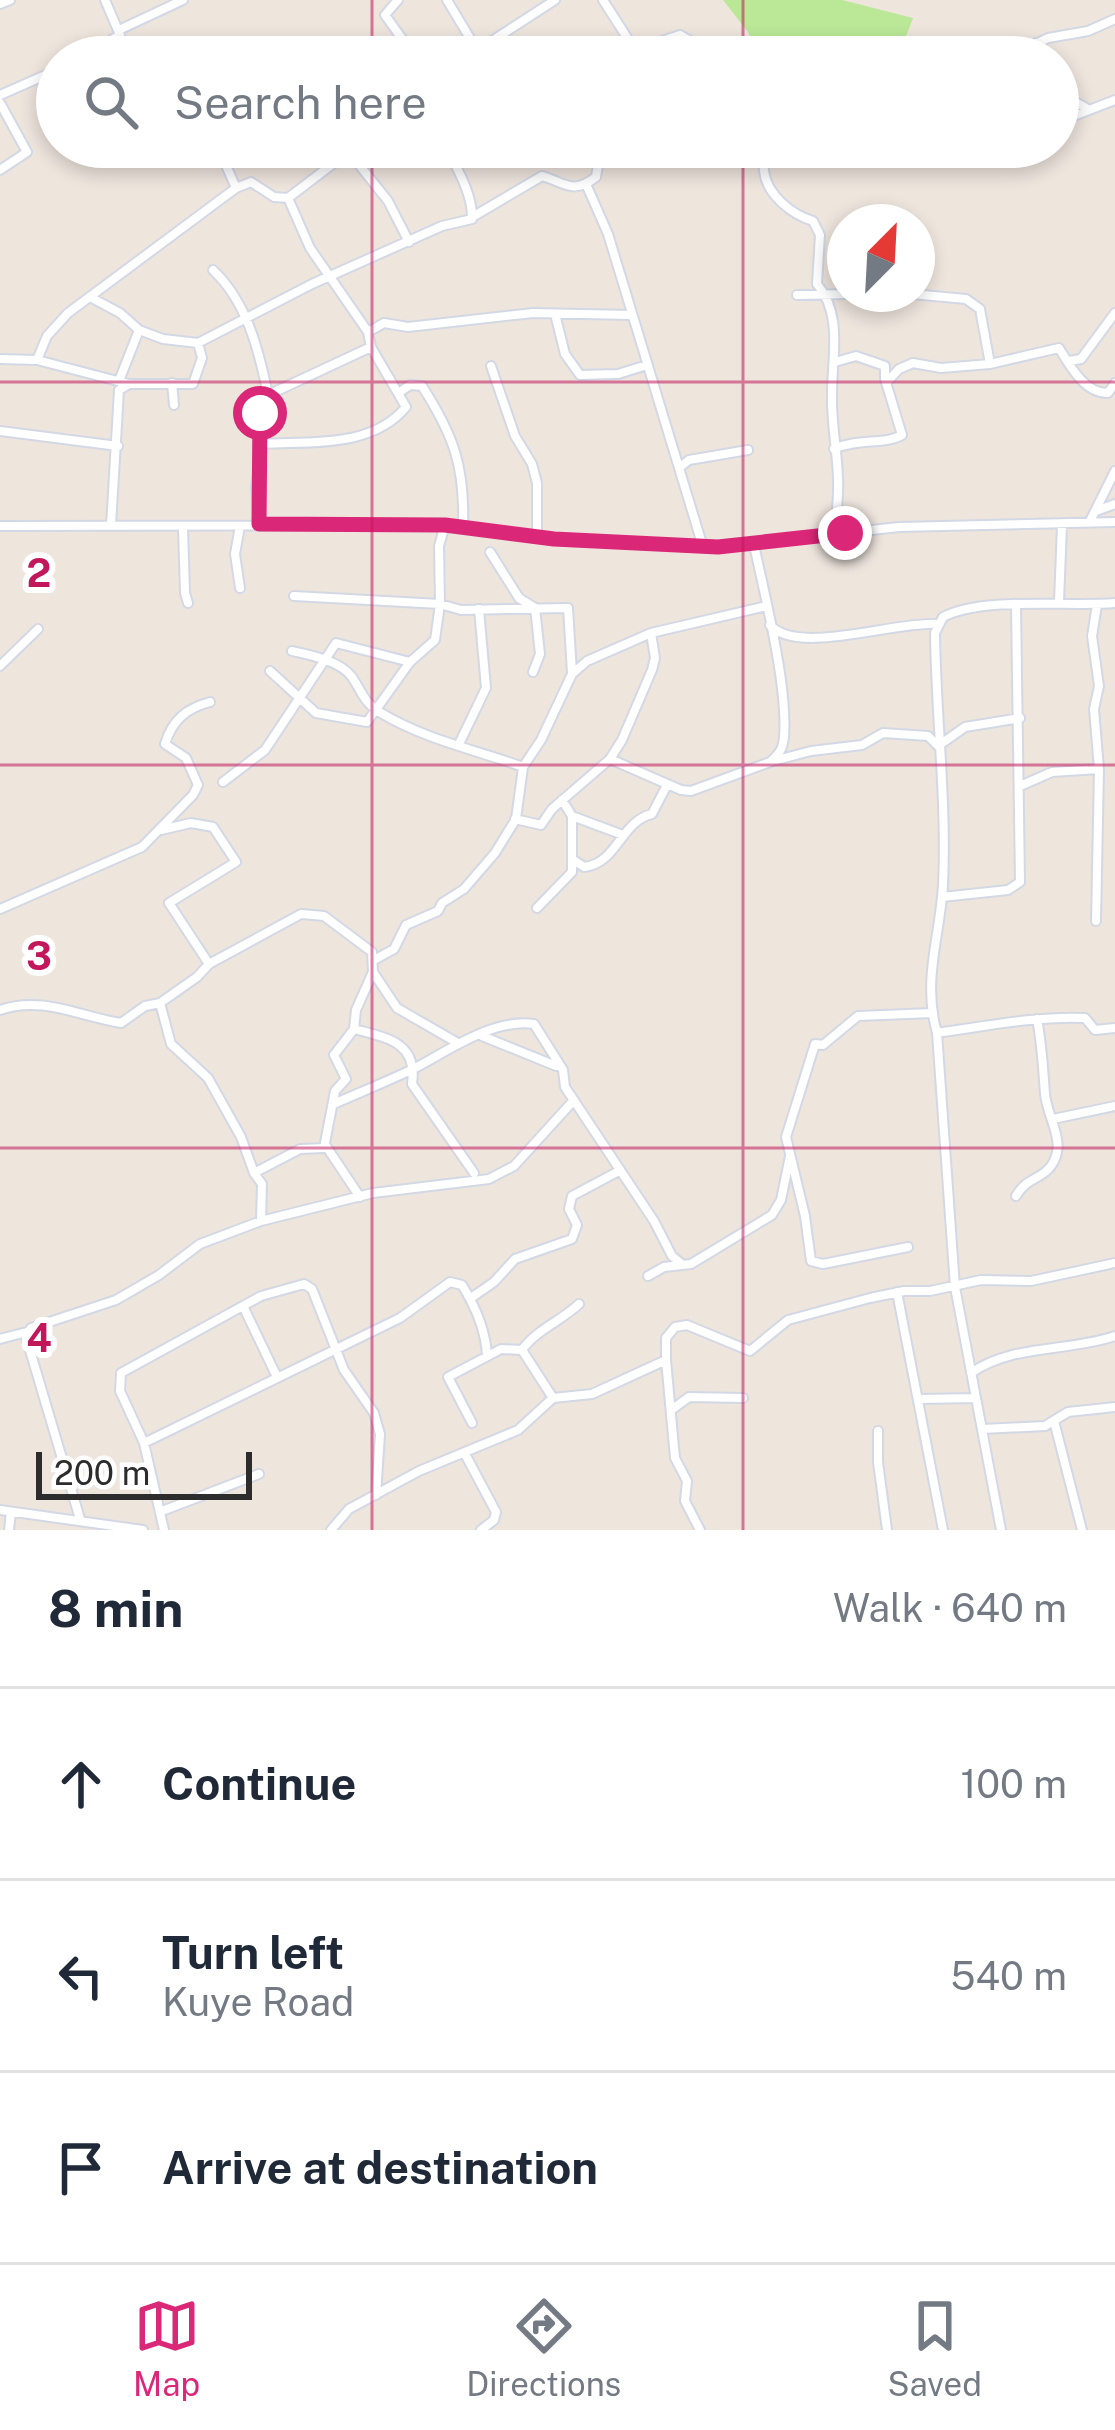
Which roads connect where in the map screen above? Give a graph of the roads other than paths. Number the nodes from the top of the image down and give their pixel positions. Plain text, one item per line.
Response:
1 (10, 0) edge
2 (105, 0) edge
3 (182, 0) edge
4 (398, 0) edge
5 (447, 0) edge
6 (555, 0) edge
7 (603, 0) edge
8 (0, 3) edge
9 (1115, 19) edge
10 (121, 29) junction
11 (118, 36) edge
12 (400, 36) edge
13 (469, 36) edge
14 (499, 36) edge
15 (626, 36) edge
16 (1059, 36) edge
17 (36, 81) edge
18 (0, 99) edge
19 (1115, 100) edge
20 (1079, 104) edge
21 (1086, 108) junction
22 (1079, 112) edge
23 (227, 168) edge
24 (327, 168) edge
25 (365, 168) edge
26 (455, 168) edge
27 (598, 168) edge
28 (765, 168) edge
29 (0, 170) edge
30 (586, 184) junction
31 (236, 188) junction
32 (288, 198) junction
33 (474, 216) junction
34 (409, 242) junction
35 (213, 270) dead end
36 (333, 276) junction
37 (826, 294) junction
38 (796, 295) dead end
39 (935, 296) edge
40 (90, 297) junction
41 (555, 312) junction
42 (1115, 313) edge
43 (633, 315) junction
44 (245, 317) junction
45 (139, 330) junction
46 (368, 332) junction
47 (198, 343) junction
48 (371, 347) junction
49 (0, 359) edge
50 (37, 360) junction
51 (1069, 361) junction
52 (835, 362) junction
53 (991, 364) junction
54 (647, 365) junction
55 (491, 366) dead end
56 (124, 382) junction
57 (887, 382) junction
58 (172, 383) junction
59 (1115, 383) edge
60 (400, 392) junction
61 (268, 395) junction
62 (174, 405) dead end
63 (0, 431) edge
64 (261, 444) junction
65 (118, 446) junction
66 (748, 450) dead end
67 (834, 450) junction
68 (679, 468) junction
69 (1115, 471) edge
70 (1115, 504) edge
71 (1092, 517) junction
72 (1115, 522) edge
73 (259, 524) junction
74 (445, 525) junction
75 (1062, 525) junction
76 (0, 526) edge
77 (111, 526) junction
78 (240, 526) junction
79 (463, 526) junction
80 (183, 528) junction
81 (835, 534) junction
82 (537, 538) junction
83 (754, 545) junction
84 (703, 547) junction
85 (490, 552) dead end
86 (240, 588) dead end
87 (294, 596) dead end
88 (1059, 602) junction
89 (188, 603) dead end
90 (1115, 603) edge
91 (440, 604) junction
92 (1097, 605) junction
93 (767, 606) junction
94 (1016, 606) junction
95 (535, 608) junction
96 (479, 609) junction
97 (769, 623) junction
98 (938, 624) junction
99 (38, 628) dead end
100 (651, 633) junction
101 (292, 651) dead end
102 (324, 659) junction
103 (410, 662) junction
104 (0, 666) edge
105 (270, 671) dead end
106 (533, 672) dead end
107 (572, 674) junction
108 (300, 695) junction
109 (210, 702) dead end
110 (377, 712) junction
111 (1020, 718) junction
112 (459, 744) junction
113 (938, 746) junction
114 (610, 759) junction
115 (770, 762) junction
116 (523, 767) junction
117 (1099, 769) junction
118 (223, 782) dead end
119 (668, 785) junction
120 (1020, 786) junction
121 (562, 800) junction
122 (572, 816) junction
123 (515, 819) junction
124 (159, 831) junction
125 (623, 835) junction
126 (574, 861) junction
127 (941, 897) junction
128 (537, 908) dead end
129 (0, 909) edge
130 (1096, 921) dead end
131 (374, 960) junction
132 (209, 964) junction
133 (373, 972) junction
134 (160, 1004) junction
135 (0, 1010) edge
136 (932, 1012) junction
137 (1037, 1019) junction
138 (1115, 1028) edge
139 (354, 1029) junction
140 (938, 1033) junction
141 (482, 1036) junction
142 (457, 1043) junction
143 (415, 1068) junction
144 (562, 1070) junction
145 (574, 1100) junction
146 (334, 1104) junction
147 (1115, 1106) edge
148 (1053, 1118) junction
149 (326, 1144) junction
150 (790, 1155) junction
151 (620, 1171) junction
152 (254, 1173) junction
153 (472, 1176) junction
154 (1016, 1196) dead end
155 (360, 1197) junction
156 (261, 1221) junction
157 (908, 1246) dead end
158 (1115, 1263) edge
159 (682, 1265) junction
160 (648, 1276) dead end
161 (956, 1287) junction
162 (897, 1292) junction
163 (470, 1298) junction
164 (579, 1304) dead end
165 (243, 1306) junction
166 (27, 1332) junction
167 (1115, 1336) edge
168 (0, 1340) edge
169 (487, 1342) junction
170 (501, 1348) junction
171 (338, 1349) junction
172 (522, 1350) junction
173 (488, 1356) junction
174 (666, 1360) junction
175 (656, 1367) junction
176 (668, 1372) junction
177 (971, 1373) junction
178 (278, 1377) junction
179 (743, 1398) dead end
180 (976, 1398) junction
181 (554, 1399) junction
182 (919, 1400) junction
183 (1115, 1407) edge
184 (673, 1409) junction
185 (1054, 1421) junction
186 (472, 1423) dead end
187 (982, 1430) junction
188 (878, 1431) dead end
189 (144, 1443) junction
190 (466, 1454) junction
191 (259, 1474) dead end
192 (376, 1495) junction
193 (162, 1510) junction
194 (5, 1511) edge
195 (80, 1519) junction
196 (9, 1530) edge
197 (142, 1530) edge
198 (164, 1530) edge
199 (331, 1530) edge
200 (481, 1530) edge
201 (700, 1530) edge
202 (887, 1530) edge
203 (944, 1530) edge
204 (1000, 1530) edge
205 (1082, 1530) edge

1 - 8 street
2 - 10 street
3 - 10 street
4 - 12 street
5 - 13 street
6 - 14 street
7 - 15 street
9 - 16 street
10 - 11 street
17 - 18 street
18 - 29 street
19 - 21 street
20 - 21 street
21 - 22 street
23 - 31 street
24 - 32 street
25 - 34 street
26 - 33 street
27 - 30 street
28 - 37 street
30 - 33 street
30 - 43 street
31 - 32 street
31 - 40 street
32 - 36 street
33 - 34 street
34 - 36 street
35 - 44 street
36 - 44 street
36 - 46 street
37 - 38 street
37 - 52 street
39 - 53 street
40 - 45 street
40 - 50 street
41 - 43 street
41 - 46 street
41 - 54 street
42 - 51 street
43 - 54 street
44 - 47 street
44 - 61 street
45 - 47 street
45 - 56 street
46 - 48 street
47 - 58 street
48 - 60 street
48 - 61 street
49 - 50 street
50 - 56 street
51 - 53 street
51 - 59 street
52 - 57 street
52 - 67 street
53 - 57 street
54 - 68 street
55 - 82 street
56 - 58 street
56 - 65 street
57 - 67 street
58 - 62 street
60 - 64 street
60 - 79 street
61 - 64 street
63 - 65 street
64 - 73 street
65 - 77 street
66 - 68 street
67 - 81 street
68 - 84 street
69 - 71 street
70 - 71 street
71 - 72 street
71 - 75 street
73 - 74 street
73 - 78 street
74 - 79 street
74 - 91 street
75 - 81 street
75 - 88 street
76 - 77 street
77 - 80 street
78 - 80 street
78 - 86 street
79 - 82 street
80 - 89 street
81 - 83 street
82 - 84 street
83 - 84 street
83 - 93 street
85 - 95 street
87 - 91 street
88 - 92 street
88 - 94 street
90 - 92 street
91 - 96 street
91 - 103 street
92 - 117 street
93 - 97 street
93 - 100 street
94 - 98 street
94 - 111 street
95 - 96 street
95 - 106 street
95 - 107 street
96 - 112 street
97 - 98 street
97 - 115 street
98 - 113 street
99 - 104 street
100 - 107 street
100 - 114 street
101 - 102 street
102 - 103 street
102 - 108 street
102 - 110 street
103 - 110 street
105 - 108 street
107 - 116 street
108 - 110 street
108 - 118 street
109 - 124 street
110 - 112 street
111 - 113 street
111 - 120 street
112 - 116 street
113 - 115 street
113 - 127 street
114 - 119 street
114 - 121 street
115 - 119 street
116 - 123 street
117 - 120 street
117 - 130 street
119 - 125 street
120 - 127 street
121 - 122 street
121 - 123 street
122 - 125 street
122 - 126 street
123 - 131 street
124 - 129 street
124 - 132 street
125 - 126 street
126 - 128 street
127 - 136 street
131 - 132 street
131 - 133 street
132 - 134 street
133 - 139 street
133 - 142 street
134 - 135 street
134 - 152 street
136 - 140 street
136 - 150 street
137 - 138 street
137 - 140 street
137 - 148 street
139 - 143 street
139 - 146 street
140 - 161 street
141 - 142 street
141 - 144 street
141 - 144 street
142 - 143 street
143 - 146 street
143 - 153 street
144 - 145 street
145 - 151 street
145 - 153 street
146 - 149 street
147 - 148 street
148 - 154 street
149 - 152 street
149 - 155 street
150 - 157 street
150 - 159 street
151 - 159 street
151 - 163 street
152 - 156 street
153 - 155 street
155 - 156 street
156 - 166 street
158 - 161 street
159 - 160 street
161 - 162 street
161 - 177 street
162 - 174 street
162 - 182 street
163 - 169 street
163 - 171 street
164 - 172 street
165 - 171 street
165 - 178 street
165 - 189 street
166 - 168 street
166 - 195 street
167 - 177 street
169 - 170 street
169 - 173 street
170 - 172 street
170 - 173 street
171 - 178 street
171 - 192 street
172 - 181 street
173 - 186 street
174 - 175 street
174 - 176 street
175 - 176 street
175 - 181 street
176 - 184 street
177 - 180 street
178 - 189 street
179 - 184 street
180 - 182 street
180 - 187 street
181 - 190 street
182 - 203 street
183 - 185 street
184 - 201 street
185 - 187 street
185 - 205 street
187 - 204 street
188 - 202 street
189 - 193 street
190 - 192 street
190 - 200 street
191 - 193 street
192 - 199 street
193 - 198 street
194 - 195 street
194 - 196 street
195 - 197 street

